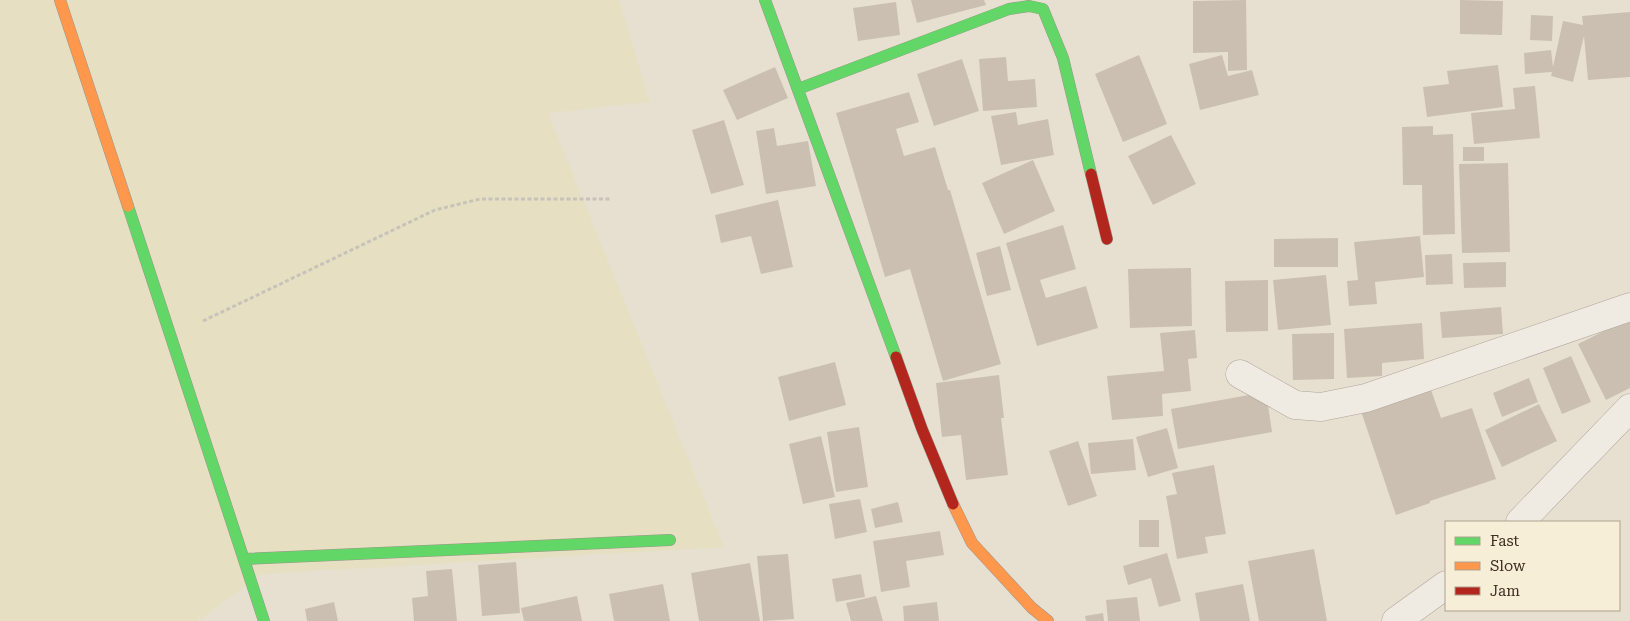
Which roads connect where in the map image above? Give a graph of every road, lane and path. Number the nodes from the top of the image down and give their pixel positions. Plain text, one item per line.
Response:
1 (60, 0) edge
2 (765, 0) edge
3 (798, 89) junction
4 (611, 199) dead end
5 (1107, 239) dead end
6 (1630, 307) edge
7 (170, 336) junction
8 (1240, 374) dead end
9 (1630, 408) edge
10 (1521, 521) edge
11 (670, 540) dead end
12 (244, 559) junction
13 (1445, 586) edge
14 (264, 621) edge
15 (1048, 621) edge
16 (1396, 621) edge

1 - 7 street
2 - 3 street
3 - 5 street
3 - 15 street
4 - 7 path
6 - 8 street
7 - 12 street
9 - 10 street
11 - 12 street
12 - 14 street
13 - 16 street

